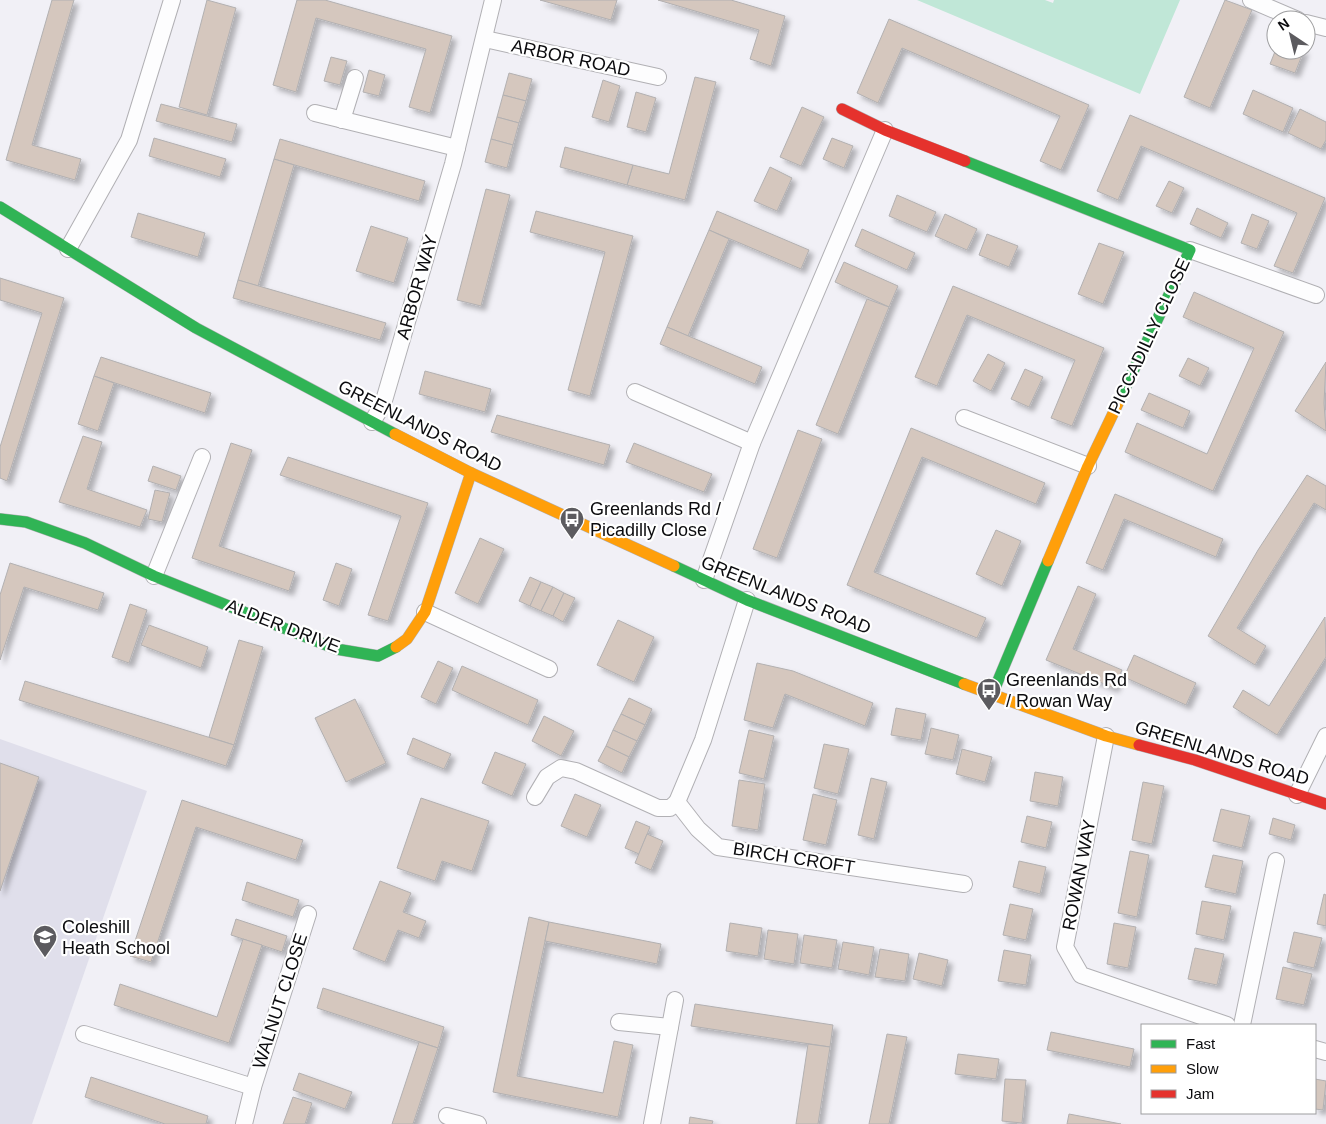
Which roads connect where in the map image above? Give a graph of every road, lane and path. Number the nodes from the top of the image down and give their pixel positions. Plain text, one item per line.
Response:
1 (172, 0) edge
2 (493, 0) edge
3 (1251, 0) edge
4 (1274, 10) edge
5 (485, 39) junction
6 (658, 77) dead end
7 (355, 78) dead end
8 (842, 109) dead end
9 (315, 114) dead end
10 (342, 120) junction
11 (885, 130) junction
12 (457, 148) junction
13 (0, 207) edge
14 (68, 249) junction
15 (1190, 250) junction
16 (1316, 295) dead end
17 (635, 392) dead end
18 (964, 418) dead end
19 (372, 422) junction
20 (752, 443) junction
21 (202, 457) dead end
22 (1088, 466) junction
23 (471, 473) junction
24 (0, 519) edge
25 (154, 576) junction
26 (704, 580) junction
27 (747, 600) junction
28 (425, 612) junction
29 (549, 669) dead end
30 (992, 695) junction
31 (1106, 736) junction
32 (1326, 736) edge
33 (1297, 795) junction
34 (535, 797) dead end
35 (677, 802) junction
36 (1326, 804) edge
37 (1276, 861) dead end
38 (964, 884) dead end
39 (308, 914) dead end
40 (675, 1000) dead end
41 (619, 1022) dead end
42 (1225, 1024) edge
43 (1242, 1024) edge
44 (670, 1027) junction
45 (84, 1034) dead end
46 (253, 1087) junction
47 (447, 1116) dead end
48 (244, 1124) edge
49 (478, 1124) edge
50 (652, 1124) edge

1 - 14 street
2 - 5 street, ARBOR WAY
3 - 4 street
5 - 6 street, ARBOR ROAD
5 - 12 street, ARBOR WAY
7 - 10 street
8 - 11 street, PICCADILLY CLOSE
9 - 10 street
10 - 12 street
11 - 15 street, PICCADILLY CLOSE
11 - 20 street
12 - 19 street, ARBOR WAY
13 - 14 street, GREENLANDS ROAD
14 - 19 street, GREENLANDS ROAD
15 - 16 street
15 - 22 street, PICCADILLY CLOSE
17 - 20 street
18 - 22 street
19 - 23 street, GREENLANDS ROAD
20 - 26 street
21 - 25 street
22 - 30 street, PICCADILLY CLOSE
23 - 26 street, GREENLANDS ROAD
23 - 28 street, ALDER DRIVE
24 - 25 street, ALDER DRIVE
25 - 28 street, ALDER DRIVE
26 - 27 street, GREENLANDS ROAD
27 - 30 street, GREENLANDS ROAD
27 - 35 street
28 - 29 street
30 - 31 street, GREENLANDS ROAD
31 - 33 street, GREENLANDS ROAD
31 - 42 street, ROWAN WAY
32 - 33 street
33 - 36 street, GREENLANDS ROAD
34 - 35 street
35 - 38 street, BIRCH CROFT
37 - 43 street
39 - 46 street, WALNUT CLOSE
40 - 44 street
41 - 44 street
44 - 50 street
45 - 46 street, WALNUT CLOSE
46 - 48 street, WALNUT CLOSE
47 - 49 street

